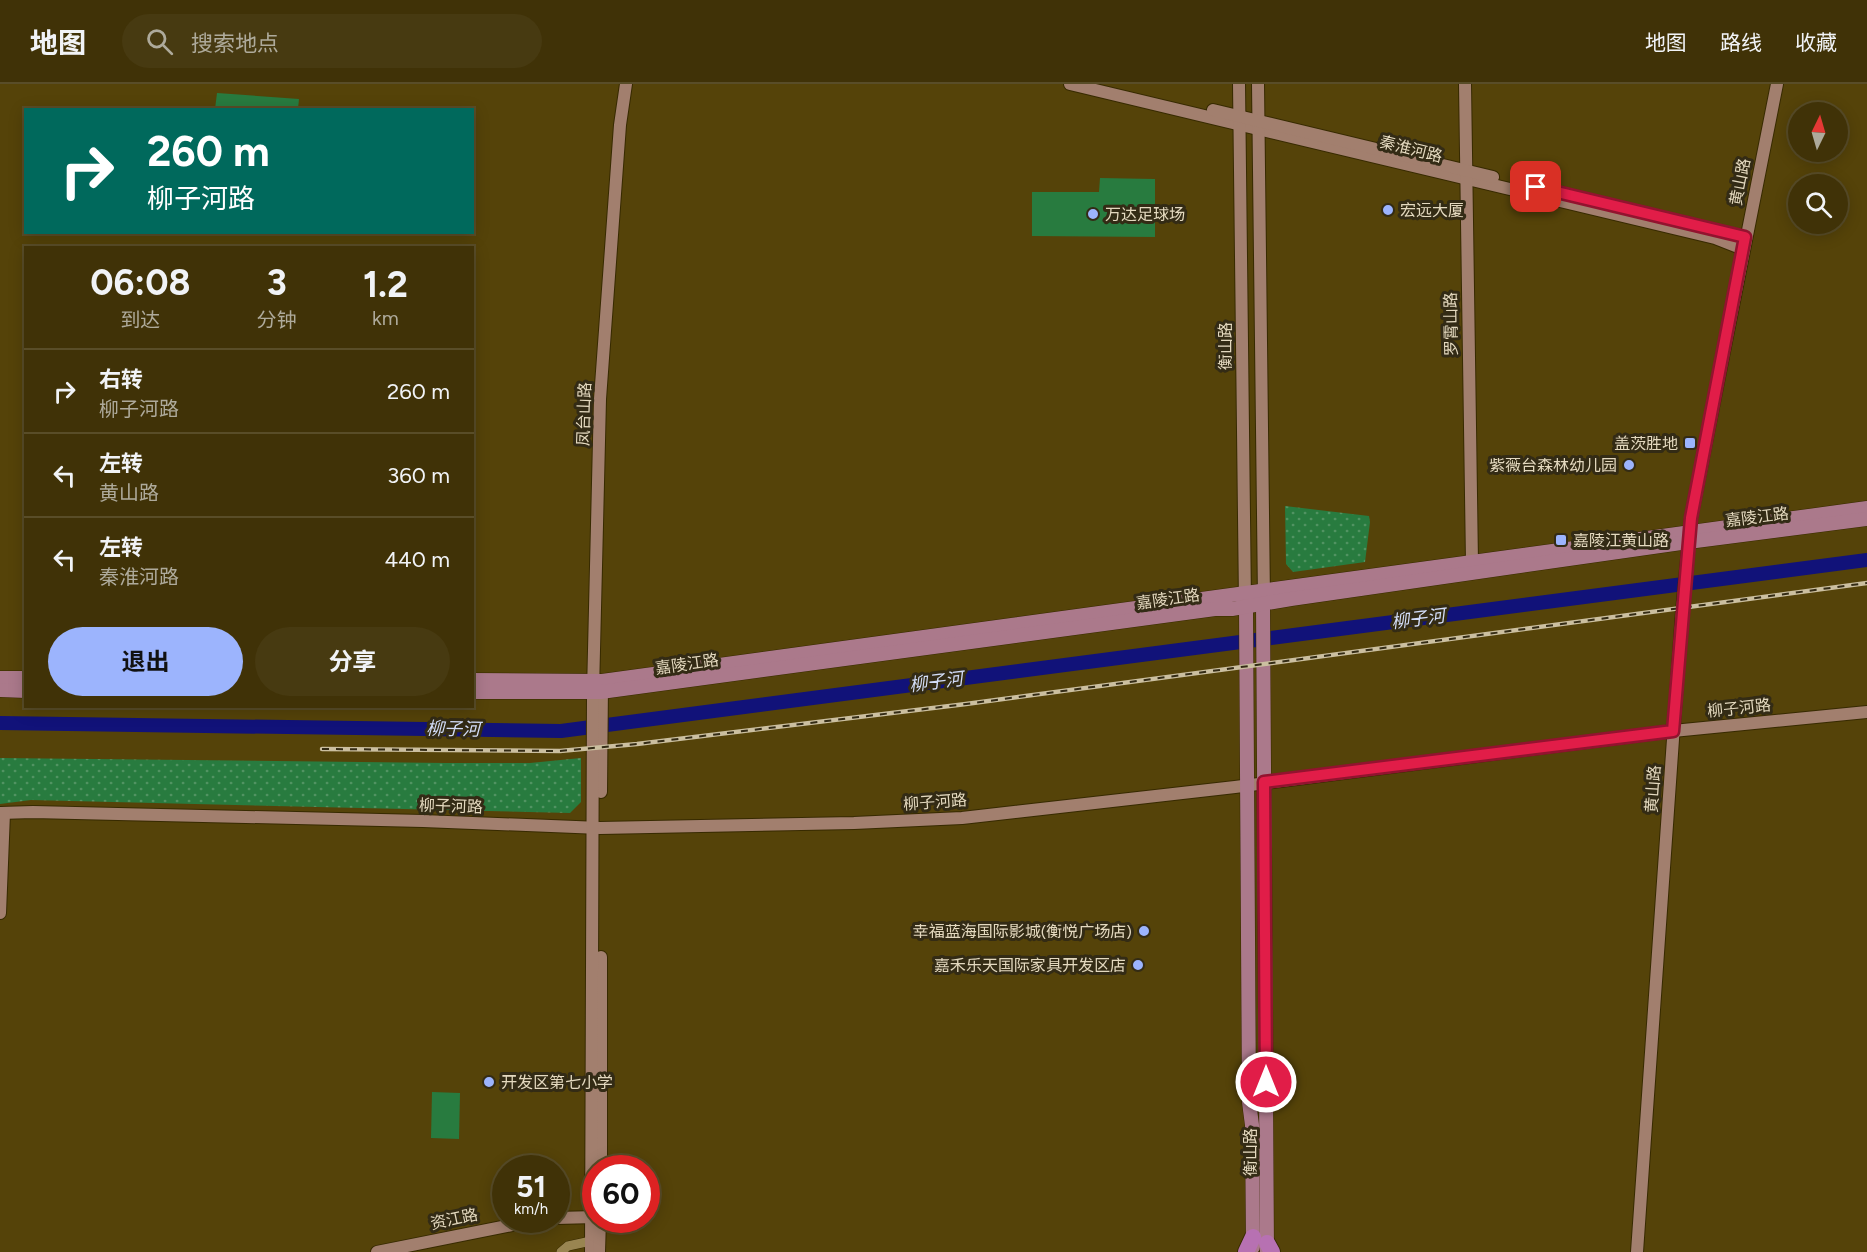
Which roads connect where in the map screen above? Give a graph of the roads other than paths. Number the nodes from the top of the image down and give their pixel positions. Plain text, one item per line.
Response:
1 (626, 84) edge
2 (633, 84) edge
3 (1070, 84) edge
4 (1105, 84) edge
5 (1239, 84) edge
6 (1258, 84) edge
7 (1465, 84) edge
8 (1776, 84) edge
9 (1240, 120) junction
10 (1259, 124) junction
11 (1465, 175) junction
12 (1744, 243) junction
13 (1867, 508) edge
14 (1867, 519) edge
15 (1688, 543) junction
16 (1472, 563) junction
17 (1264, 590) junction
18 (1245, 592) junction
19 (1263, 611) junction
20 (1246, 614) junction
21 (0, 678) edge
22 (24, 678) edge
23 (474, 680) edge
24 (0, 690) edge
25 (24, 691) edge
26 (474, 692) edge
27 (597, 692) junction
28 (1867, 712) edge
29 (1673, 731) junction
30 (1264, 782) junction
31 (1248, 785) junction
32 (2, 813) edge
33 (597, 828) junction
34 (0, 913) edge
35 (596, 1155) edge
36 (601, 1155) edge
37 (492, 1229) edge
38 (597, 1233) edge
39 (591, 1247) edge
40 (1260, 1248) edge
41 (377, 1252) edge
42 (561, 1252) edge
43 (599, 1252) edge
44 (1637, 1252) edge

1 - 27 street, 凤台山路
2 - 27 street, 凤台山路
3 - 9 street, 秦淮河路
4 - 9 street, 秦淮河路
5 - 9 street, 衡山路
6 - 10 street
7 - 11 street, 罗霄山路
8 - 12 street, 黄山路
9 - 10 street, 秦淮河路
9 - 18 street, 衡山路
10 - 11 street, 秦淮河路
10 - 17 street
11 - 12 street, 秦淮河路
11 - 16 street, 罗霄山路
12 - 15 street, 黄山路
13 - 15 main road, 嘉陵江路
14 - 15 main road, 嘉陵江路
15 - 16 main road, 嘉陵江路
15 - 19 main road, 嘉陵江路
15 - 29 street, 黄山路
16 - 17 main road, 嘉陵江路
17 - 18 main road, 嘉陵江路
17 - 19 street
18 - 20 street, 衡山路
18 - 27 main road, 嘉陵江路
19 - 20 main road, 嘉陵江路
19 - 30 main road, 衡山路
20 - 27 main road, 嘉陵江路
20 - 31 main road
21 - 22 main road
23 - 27 main road, 嘉陵江路
24 - 25 main road
26 - 27 main road, 嘉陵江路
27 - 33 street, 凤台山路
28 - 29 street, 柳子河路
29 - 30 street, 柳子河路
29 - 44 street, 黄山路
30 - 31 street, 柳子河路
30 - 40 main road, 衡山路
31 - 33 street, 柳子河路
31 - 40 main road
32 - 33 street, 柳子河路
32 - 34 street
33 - 35 street
33 - 36 street
37 - 41 street, 资江路
38 - 43 street
39 - 42 street

